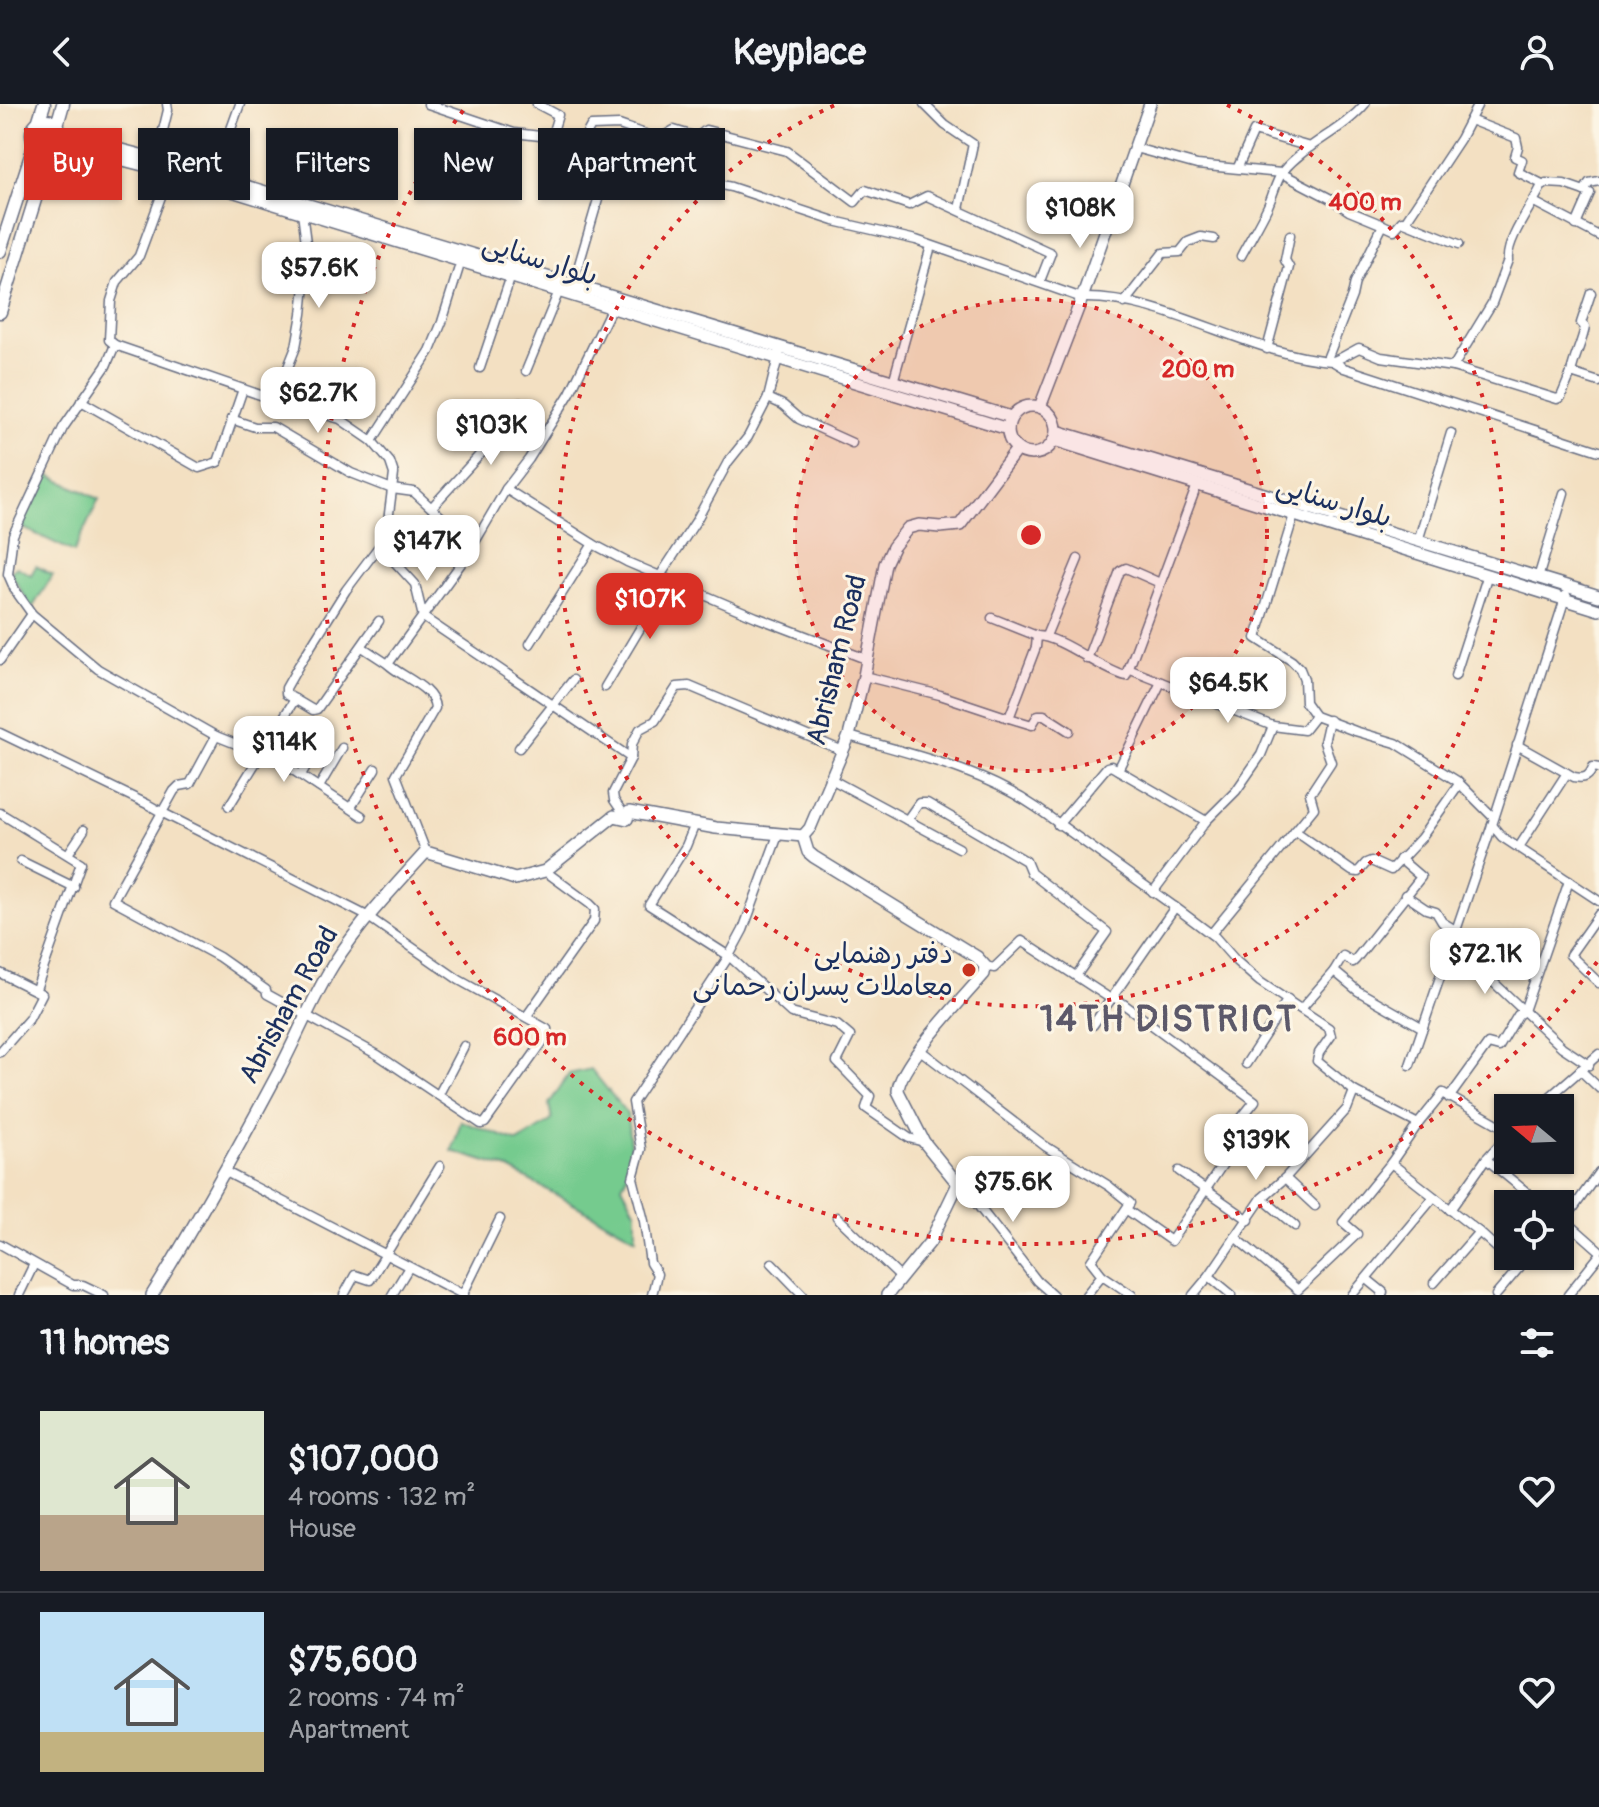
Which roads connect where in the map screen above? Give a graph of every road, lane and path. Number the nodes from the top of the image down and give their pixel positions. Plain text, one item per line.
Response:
1 (44, 104) edge
2 (63, 104) edge
3 (167, 104) edge
4 (240, 104) edge
5 (428, 104) edge
6 (537, 104) edge
7 (924, 104) edge
8 (1150, 104) edge
9 (1365, 104) edge
10 (1478, 104) edge
11 (1470, 120) junction
12 (38, 123) junction
13 (35, 128) edge
14 (50, 128) edge
15 (58, 128) edge
16 (164, 128) edge
17 (231, 128) edge
18 (554, 128) edge
19 (590, 128) edge
20 (628, 128) edge
21 (725, 135) edge
22 (538, 136) edge
23 (1310, 147) junction
24 (1135, 148) junction
25 (1238, 167) junction
26 (1281, 173) junction
27 (24, 177) edge
28 (1599, 181) edge
29 (1544, 185) junction
30 (725, 186) edge
31 (250, 187) edge
32 (1584, 191) junction
33 (250, 196) edge
34 (36, 200) edge
35 (160, 200) edge
36 (598, 200) edge
37 (1534, 202) junction
38 (959, 209) junction
39 (302, 212) junction
40 (1405, 222) junction
41 (1383, 225) junction
42 (1576, 225) junction
43 (1290, 235) dead end
44 (1599, 236) edge
45 (1214, 239) dead end
46 (1459, 244) dead end
47 (931, 246) junction
48 (0, 251) edge
49 (1241, 256) dead end
50 (461, 261) junction
51 (511, 276) junction
52 (1040, 281) junction
53 (573, 285) junction
54 (559, 291) junction
55 (1591, 293) dead end
56 (1082, 298) junction
57 (1124, 303) junction
58 (612, 307) junction
59 (0, 312) edge
60 (115, 345) junction
61 (1267, 349) junction
62 (779, 354) junction
63 (1330, 360) junction
64 (1453, 367) junction
65 (480, 368) dead end
66 (526, 371) dead end
67 (1571, 373) junction
68 (893, 382) junction
69 (1599, 382) edge
70 (243, 389) junction
71 (768, 398) junction
72 (275, 400) junction
73 (81, 401) junction
74 (520, 403) dead end
75 (1040, 407) junction
76 (231, 419) junction
77 (1010, 423) junction
78 (1451, 433) dead end
79 (1056, 436) junction
80 (372, 441) junction
81 (852, 443) dead end
82 (1017, 449) junction
83 (1599, 451) edge
84 (1197, 485) junction
85 (392, 489) junction
86 (506, 489) junction
87 (1564, 493) dead end
88 (432, 507) junction
89 (1294, 515) junction
90 (1418, 541) junction
91 (593, 544) junction
92 (380, 546) junction
93 (468, 554) junction
94 (1078, 559) dead end
95 (1488, 574) junction
96 (664, 578) junction
97 (1538, 578) junction
98 (1160, 583) junction
99 (1566, 592) junction
100 (1599, 596) edge
101 (1599, 610) edge
102 (32, 614) junction
103 (423, 617) junction
104 (992, 618) dead end
105 (379, 621) dead end
106 (1041, 636) junction
107 (530, 644) dead end
108 (362, 647) junction
109 (866, 659) junction
110 (1087, 659) junction
111 (0, 660) edge
112 (388, 664) junction
113 (1128, 669) junction
114 (864, 676) junction
115 (1455, 676) dead end
116 (573, 680) dead end
117 (1161, 682) junction
118 (605, 687) dead end
119 (295, 699) junction
120 (554, 706) junction
121 (1315, 716) junction
122 (1009, 718) junction
123 (1329, 720) junction
124 (1273, 726) junction
125 (1069, 731) dead end
126 (0, 733) edge
127 (216, 736) junction
128 (849, 736) junction
129 (323, 737) dead end
130 (1517, 745) junction
131 (342, 748) dead end
132 (519, 748) dead end
133 (843, 751) junction
134 (260, 754) junction
135 (631, 758) junction
136 (1599, 768) edge
137 (375, 769) dead end
138 (1118, 770) junction
139 (1567, 773) junction
140 (301, 775) junction
141 (829, 778) junction
142 (1459, 784) junction
143 (319, 787) junction
144 (229, 806) dead end
145 (351, 807) junction
146 (0, 813) edge
147 (163, 813) junction
148 (362, 816) dead end
149 (627, 819) junction
150 (907, 820) junction
151 (1206, 821) junction
152 (1493, 821) junction
153 (695, 824) junction
154 (1058, 825) junction
155 (84, 830) dead end
156 (1295, 831) junction
157 (778, 835) junction
158 (803, 836) junction
159 (1519, 847) junction
160 (959, 848) dead end
161 (426, 852) junction
162 (68, 854) junction
163 (1400, 859) junction
164 (21, 861) dead end
165 (545, 871) junction
166 (1569, 881) junction
167 (74, 887) junction
168 (1153, 892) junction
169 (1405, 895) junction
170 (1599, 901) edge
171 (1175, 907) junction
172 (1599, 914) edge
173 (367, 916) junction
174 (1457, 931) junction
175 (1211, 934) junction
176 (729, 956) junction
177 (985, 966) junction
178 (1334, 971) junction
179 (0, 973) edge
180 (1076, 976) junction
181 (1599, 983) edge
182 (36, 989) junction
183 (1113, 998) junction
184 (1288, 999) junction
185 (1301, 1009) junction
186 (1524, 1011) junction
187 (305, 1016) junction
188 (526, 1017) junction
189 (1093, 1025) dead end
190 (1423, 1028) junction
191 (464, 1046) dead end
192 (920, 1050) junction
193 (0, 1052) edge
194 (1599, 1054) edge
195 (1246, 1064) dead end
196 (1410, 1065) dead end
197 (1589, 1065) junction
198 (1580, 1070) junction
199 (1599, 1088) edge
200 (1354, 1091) junction
201 (439, 1094) junction
202 (1553, 1094) edge
203 (1449, 1098) junction
204 (1418, 1124) junction
205 (1494, 1124) edge
206 (924, 1142) junction
207 (1494, 1149) edge
208 (1486, 1159) junction
209 (1391, 1163) junction
210 (440, 1166) dead end
211 (224, 1171) junction
212 (1179, 1171) dead end
213 (1599, 1172) edge
214 (1285, 1178) junction
215 (958, 1184) junction
216 (1206, 1188) junction
217 (1524, 1190) edge
218 (1434, 1197) junction
219 (1262, 1198) junction
220 (1574, 1204) edge
221 (1315, 1206) dead end
222 (1127, 1210) junction
223 (1450, 1210) junction
224 (837, 1217) dead end
225 (500, 1219) dead end
226 (1249, 1220) junction
227 (1295, 1226) dead end
228 (1574, 1230) edge
229 (1479, 1232) junction
230 (1235, 1237) junction
231 (0, 1244) edge
232 (1494, 1246) edge
233 (1599, 1253) edge
234 (384, 1255) junction
235 (772, 1263) dead end
236 (34, 1264) junction
237 (409, 1267) junction
238 (1517, 1270) edge
239 (1102, 1275) junction
240 (1209, 1276) junction
241 (900, 1277) junction
242 (1367, 1279) junction
243 (1434, 1283) dead end
244 (441, 1284) junction
245 (19, 1295) edge
246 (104, 1295) edge
247 (152, 1295) edge
248 (344, 1295) edge
249 (392, 1295) edge
250 (435, 1295) edge
251 (463, 1295) edge
252 (652, 1295) edge
253 (803, 1295) edge
254 (887, 1295) edge
255 (1053, 1295) edge
256 (1086, 1295) edge
257 (1132, 1295) edge
258 (1193, 1295) edge
259 (1232, 1295) edge
260 (1352, 1295) edge
261 (1382, 1295) edge
262 (1496, 1295) edge
263 (1568, 1295) edge

1 - 12 main road
2 - 15 main road
3 - 16 street
4 - 17 street
5 - 22 street
6 - 18 street
7 - 38 street
8 - 24 main road
9 - 23 street
10 - 11 street
11 - 29 street
11 - 40 street
12 - 13 main road
12 - 14 main road
19 - 20 street
21 - 38 street
23 - 25 street
23 - 26 street
24 - 25 street
24 - 56 main road
25 - 26 street
26 - 41 street
26 - 49 street
27 - 48 main road
28 - 32 street
29 - 32 street
29 - 37 street
30 - 47 street
31 - 53 main road, بلوار سنایی
32 - 42 street
33 - 39 main road, بلوار سنایی
34 - 59 main road
35 - 60 street
36 - 53 street
37 - 42 street
37 - 64 street
38 - 52 street
39 - 50 main road, بلوار سنایی
39 - 72 street
40 - 41 street
40 - 46 street
41 - 63 street
42 - 44 street
43 - 61 street
45 - 57 street
47 - 52 street
47 - 68 street
50 - 51 main road, بلوار سنایی
50 - 80 street
51 - 54 main road, بلوار سنایی
51 - 65 street
52 - 56 street
53 - 62 main road, بلوار سنایی
54 - 58 main road, بلوار سنایی
54 - 66 street
55 - 67 street
56 - 57 street
56 - 75 main road
57 - 61 street
58 - 62 main road, بلوار سنایی
58 - 86 street
60 - 70 street
60 - 73 street
61 - 63 street
62 - 68 main road, بلوار سنایی
62 - 71 street
62 - 77 main road, بلوار سنایی
63 - 64 street
63 - 83 street
64 - 67 street
67 - 69 street
68 - 77 main road, بلوار سنایی
70 - 72 street
70 - 76 street
71 - 81 street
71 - 96 street
72 - 80 street
73 - 76 street
73 - 102 street
74 - 88 street
75 - 77 main road
75 - 79 main road
76 - 85 street
77 - 82 main road
78 - 90 street
79 - 82 main road
79 - 84 main road, بلوار سنایی
79 - 90 main road, بلوار سنایی
80 - 85 street
82 - 109 main road, Abrisham Road
84 - 89 main road, بلوار سنایی
84 - 98 street
85 - 88 street
85 - 92 street
86 - 91 street
86 - 93 street
87 - 97 street
88 - 93 street
89 - 95 main road, بلوار سنایی
89 - 121 street
90 - 97 main road, بلوار سنایی
91 - 96 street
91 - 107 street
92 - 103 street
92 - 119 street
93 - 103 street
94 - 106 street
95 - 99 main road, بلوار سنایی
95 - 115 street
96 - 109 street
96 - 118 street
97 - 99 main road, بلوار سنایی
98 - 110 street
98 - 113 street
99 - 100 main road, بلوار سنایی
99 - 101 main road, بلوار سنایی
99 - 130 street
102 - 111 street
102 - 127 street
103 - 112 street
103 - 120 street
104 - 106 street
105 - 108 street
106 - 110 street
106 - 122 street
108 - 112 street
108 - 119 street
109 - 114 main road, Abrisham Road
110 - 113 street
112 - 161 street
113 - 117 street
114 - 122 street
114 - 128 main road, Abrisham Road
116 - 120 street
117 - 124 street
117 - 138 street
119 - 134 street
120 - 132 street
120 - 135 street
121 - 123 street
121 - 124 street
122 - 125 street
123 - 142 street
123 - 156 street
124 - 151 street
126 - 147 street
127 - 134 street
127 - 147 street
128 - 133 main road, Abrisham Road
128 - 154 street
129 - 140 street
130 - 139 street
130 - 152 street
131 - 143 street
133 - 135 street
133 - 141 main road, Abrisham Road
134 - 140 street
134 - 144 street
135 - 149 street
136 - 139 street
137 - 145 street
138 - 151 street
138 - 154 street
139 - 159 street
140 - 143 street
141 - 150 street
141 - 158 main road, Abrisham Road
142 - 152 street
142 - 163 street
143 - 145 street
145 - 148 street
146 - 162 street
147 - 173 street
147 - 187 street
149 - 153 main road
149 - 165 main road
150 - 160 street
150 - 180 street
151 - 168 street
152 - 159 street
152 - 174 street
153 - 157 main road
153 - 176 street
154 - 168 street
155 - 162 street
156 - 163 street
156 - 175 street
157 - 158 main road
157 - 176 street
158 - 177 main road
159 - 166 street
161 - 165 main road
161 - 173 main road, Abrisham Road
162 - 167 street
163 - 169 street
164 - 167 street
165 - 188 street
166 - 170 street
166 - 186 street
167 - 182 street
168 - 171 street
169 - 174 street
169 - 178 street
171 - 175 street
171 - 183 street
172 - 181 street
173 - 187 main road, Abrisham Road
173 - 188 street
174 - 186 street
174 - 190 street
175 - 184 street
176 - 206 street
176 - 252 street
177 - 180 street
177 - 192 main road
178 - 185 street
178 - 190 street
179 - 182 street
180 - 183 street
182 - 193 street
183 - 189 street
183 - 216 street
184 - 185 street
184 - 195 street
185 - 200 street
186 - 197 street
186 - 203 street
187 - 201 street
187 - 211 main road, Abrisham Road
188 - 201 street
190 - 196 street
191 - 201 street
192 - 206 main road
192 - 222 street
194 - 197 street
197 - 198 street
198 - 199 street
198 - 202 street
200 - 204 street
200 - 214 street
203 - 204 street
203 - 205 street
204 - 209 street
206 - 215 main road
207 - 208 street
208 - 217 street
208 - 223 street
209 - 218 street
209 - 230 street
210 - 234 street
211 - 234 street
211 - 247 main road, Abrisham Road
212 - 216 street
213 - 220 street
214 - 219 street
214 - 221 street
215 - 241 main road
215 - 255 street
216 - 222 street
216 - 226 street
218 - 223 street
218 - 242 street
219 - 226 street
219 - 227 street
222 - 239 street
223 - 229 street
224 - 241 street
225 - 251 street
226 - 230 street
228 - 233 street
229 - 232 street
229 - 243 street
230 - 240 street
231 - 236 street
233 - 263 street
234 - 237 street
234 - 248 street
235 - 253 street
236 - 245 street
236 - 246 street
237 - 244 street
237 - 249 street
238 - 262 street
239 - 256 street
239 - 257 street
240 - 258 street
240 - 259 street
241 - 254 main road
242 - 260 street
242 - 261 street
244 - 250 street
244 - 251 street

